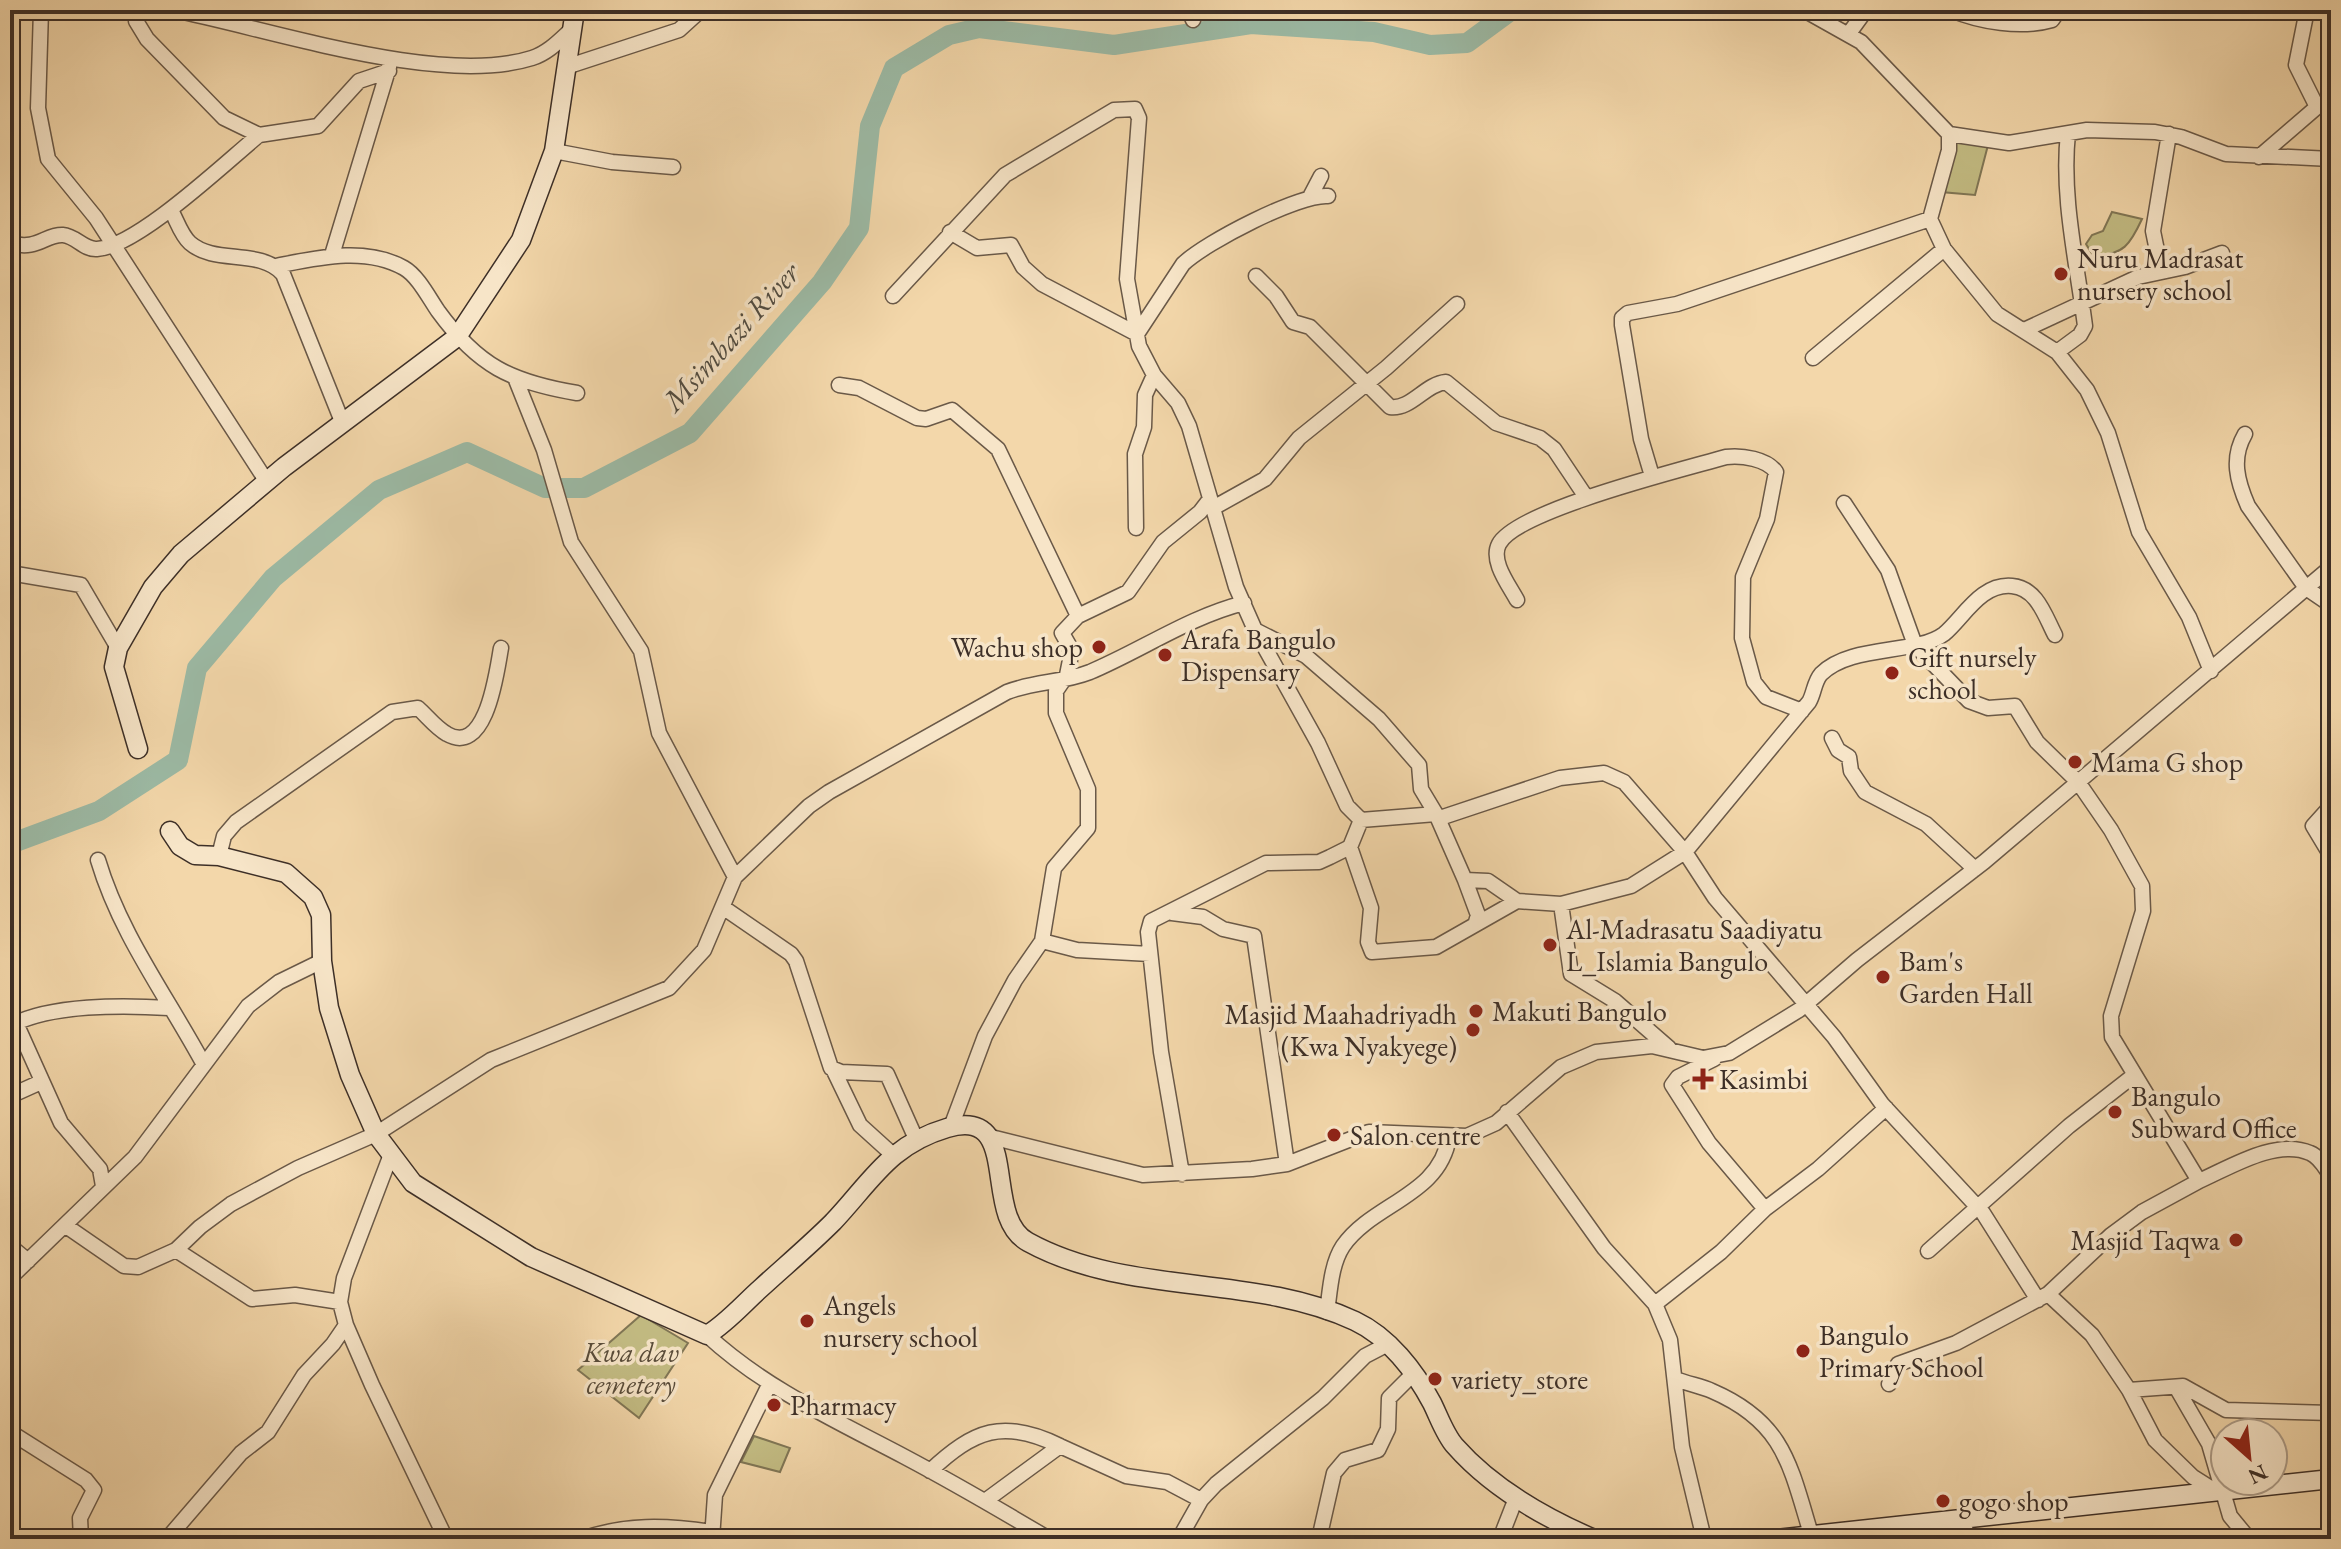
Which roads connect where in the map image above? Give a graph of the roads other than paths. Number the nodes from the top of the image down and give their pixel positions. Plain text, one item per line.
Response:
1 (41, 10) edge
2 (136, 10) edge
3 (173, 10) edge
4 (575, 10) edge
5 (701, 10) edge
6 (1804, 10) edge
7 (1866, 10) edge
8 (1951, 10) edge
9 (2059, 10) edge
10 (2307, 10) edge
11 (571, 30) junction
12 (1850, 32) junction
13 (390, 65) junction
14 (566, 67) junction
15 (2068, 133) junction
16 (1949, 134) junction
17 (2169, 134) junction
18 (259, 135) junction
19 (554, 151) junction
20 (2259, 157) junction
21 (2331, 159) edge
22 (673, 167) dead end
23 (1321, 176) dead end
24 (1311, 195) junction
25 (1328, 196) dead end
26 (171, 210) junction
27 (1930, 219) junction
28 (950, 232) junction
29 (10, 243) edge
30 (113, 243) junction
31 (1944, 249) junction
32 (2222, 253) dead end
33 (332, 255) junction
34 (276, 266) junction
35 (2161, 270) junction
36 (1256, 276) dead end
37 (893, 296) dead end
38 (2081, 301) junction
39 (1457, 304) dead end
40 (2024, 330) junction
41 (1137, 334) junction
42 (457, 337) junction
43 (2057, 352) junction
44 (1813, 358) dead end
45 (1154, 375) junction
46 (516, 380) junction
47 (1367, 384) junction
48 (839, 385) dead end
49 (577, 393) dead end
50 (343, 424) junction
51 (2245, 434) dead end
52 (1652, 476) junction
53 (267, 482) junction
54 (1586, 497) junction
55 (1844, 503) dead end
56 (1212, 504) junction
57 (1136, 528) dead end
58 (2331, 567) edge
59 (10, 573) edge
60 (2306, 588) junction
61 (1517, 600) dead end
62 (1244, 603) junction
63 (2331, 605) edge
64 (1078, 616) junction
65 (1255, 630) junction
66 (2055, 635) dead end
67 (1915, 645) junction
68 (118, 648) junction
69 (501, 648) dead end
70 (2211, 671) junction
71 (1062, 682) junction
72 (1802, 711) junction
73 (1832, 738) dead end
74 (138, 749) dead end
75 (2078, 782) junction
76 (2331, 806) edge
77 (1438, 816) junction
78 (1361, 820) junction
79 (170, 831) dead end
80 (1350, 847) junction
81 (1685, 852) junction
82 (219, 856) junction
83 (2331, 856) edge
84 (98, 860) dead end
85 (1975, 869) junction
86 (735, 877) junction
87 (1465, 880) junction
88 (1517, 901) junction
89 (1561, 904) junction
90 (724, 908) junction
91 (1172, 913) junction
92 (1476, 922) junction
93 (1042, 941) junction
94 (1150, 954) junction
95 (322, 961) junction
96 (1807, 1003) junction
97 (169, 1008) junction
98 (13, 1024) edge
99 (1670, 1048) junction
100 (1714, 1058) junction
101 (203, 1063) junction
102 (834, 1071) junction
103 (2133, 1076) junction
104 (41, 1082) junction
105 (10, 1096) edge
106 (1886, 1108) junction
107 (1507, 1112) junction
108 (951, 1127) junction
109 (376, 1134) junction
110 (991, 1137) junction
111 (1449, 1137) junction
112 (916, 1139) junction
113 (892, 1154) junction
114 (390, 1157) junction
115 (1287, 1164) junction
116 (1182, 1174) junction
117 (2331, 1176) edge
118 (2199, 1181) junction
119 (103, 1186) junction
120 (1976, 1205) junction
121 (1765, 1209) junction
122 (66, 1226) junction
123 (10, 1246) edge
124 (176, 1250) junction
125 (1928, 1251) dead end
126 (28, 1261) junction
127 (10, 1278) edge
128 (2043, 1297) junction
129 (340, 1302) junction
130 (1655, 1304) junction
131 (1327, 1312) junction
132 (346, 1325) junction
133 (707, 1335) junction
134 (1388, 1344) junction
135 (1414, 1373) junction
136 (1676, 1379) junction
137 (770, 1383) junction
138 (1889, 1384) dead end
139 (2176, 1387) junction
140 (2129, 1390) junction
141 (2331, 1413) edge
142 (10, 1432) edge
143 (2209, 1444) edge
144 (1060, 1446) junction
145 (930, 1471) junction
146 (2331, 1479) edge
147 (2289, 1483) edge
148 (2209, 1485) edge
149 (2209, 1490) edge
150 (2222, 1497) edge
151 (1516, 1498) junction
152 (1201, 1500) junction
153 (985, 1501) junction
154 (1958, 1520) junction
155 (1811, 1534) junction
156 (711, 1535) edge
157 (81, 1539) edge
158 (167, 1539) edge
159 (446, 1539) edge
160 (582, 1539) edge
161 (1049, 1539) edge
162 (1179, 1539) edge
163 (1319, 1539) edge
164 (1500, 1539) edge
165 (1594, 1539) edge
166 (1704, 1539) edge
167 (1776, 1539) edge
168 (1972, 1539) edge
169 (2249, 1539) edge

1 - 30 street
2 - 18 street
3 - 13 street
4 - 11 street
5 - 14 street
6 - 12 street
7 - 12 street
8 - 9 street
10 - 20 street
11 - 13 street
11 - 14 street
12 - 16 street
13 - 18 street
13 - 33 street
14 - 19 street
15 - 16 street
15 - 17 street
15 - 38 street
16 - 27 street
17 - 20 street
17 - 35 street
18 - 26 street
19 - 22 street
19 - 42 street
20 - 21 street
23 - 24 street
24 - 25 street
24 - 41 street
26 - 30 street
26 - 34 street
27 - 31 street
27 - 52 street
28 - 37 street
28 - 41 street
28 - 41 street
29 - 30 street
30 - 53 street
31 - 40 street
31 - 44 street
32 - 35 street
33 - 34 street
33 - 42 street
34 - 50 street
35 - 38 street
36 - 47 street
38 - 40 street
38 - 43 street
39 - 47 street
40 - 43 street
41 - 45 street
42 - 46 street
42 - 50 street
43 - 70 street
45 - 56 street
45 - 57 street
46 - 49 street
46 - 86 street
47 - 54 street
47 - 56 street
48 - 64 street
50 - 53 street
51 - 60 street
52 - 54 street
52 - 72 street
53 - 68 street
54 - 61 street
55 - 67 street
56 - 62 street
56 - 64 street
58 - 60 street
59 - 68 street
60 - 63 street
60 - 70 street
62 - 65 street
62 - 71 street
64 - 71 street
65 - 77 street
65 - 78 street
66 - 67 street
67 - 72 street
67 - 75 street
68 - 74 street
69 - 82 street
70 - 75 street
71 - 86 street
71 - 93 street
72 - 81 street
73 - 85 street
75 - 85 street
75 - 103 street
76 - 83 street
77 - 78 street
77 - 81 street
77 - 87 street
78 - 80 street
79 - 82 street
80 - 91 street
80 - 92 street
81 - 89 street
81 - 96 street
82 - 95 street
84 - 97 street
85 - 96 street
86 - 90 street
87 - 88 street
87 - 92 street
88 - 89 street
88 - 92 street
89 - 99 street
90 - 102 street
90 - 109 street
91 - 94 street
91 - 115 street
93 - 94 street
93 - 108 street
94 - 116 street
95 - 101 street
95 - 109 street
96 - 100 street
96 - 106 street
97 - 98 street
97 - 101 street
98 - 104 street
99 - 100 street
99 - 107 street
100 - 121 street
101 - 119 street
102 - 112 street
102 - 113 street
103 - 118 street
103 - 120 street
104 - 105 street
104 - 119 street
106 - 120 street
106 - 121 street
107 - 111 street
107 - 130 street
108 - 110 street
108 - 112 street
109 - 114 street
109 - 124 street
110 - 116 street
110 - 131 street
111 - 115 street
111 - 131 street
112 - 113 street
113 - 133 street
114 - 129 street
114 - 133 street
115 - 116 street
117 - 118 street
118 - 128 street
119 - 122 street
120 - 125 street
120 - 128 street
121 - 130 street
122 - 124 street
122 - 126 street
123 - 126 street
124 - 129 street
126 - 127 street
128 - 138 street
128 - 140 street
129 - 132 street
130 - 136 street
131 - 134 street
132 - 158 street
132 - 159 street
133 - 137 street
134 - 135 street
134 - 152 street
135 - 151 street
135 - 163 street
136 - 155 street
136 - 166 street
137 - 145 street
137 - 156 street
139 - 140 street
139 - 141 street
139 - 143 street
140 - 148 street
142 - 157 street
144 - 145 street
144 - 152 street
144 - 153 street
145 - 153 street
146 - 147 street
149 - 154 street
150 - 169 street
151 - 164 street
151 - 165 street
152 - 162 street
153 - 161 street
154 - 155 street
154 - 168 street
155 - 167 street
156 - 160 street

